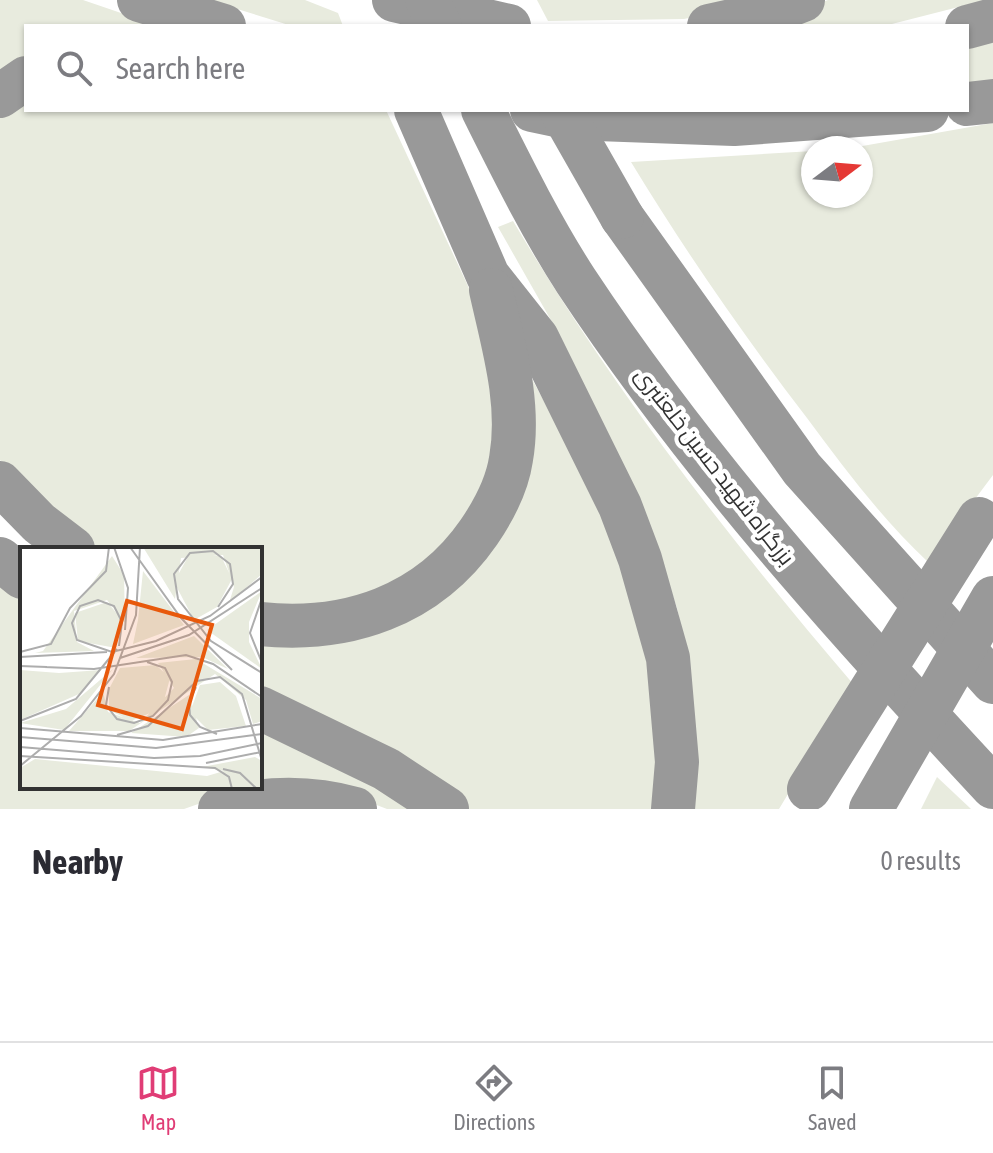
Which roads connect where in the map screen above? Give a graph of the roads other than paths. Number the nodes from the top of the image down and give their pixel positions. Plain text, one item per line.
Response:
1 (139, 0) edge
2 (366, 0) edge
3 (394, 0) edge
4 (427, 0) edge
5 (510, 0) edge
6 (803, 0) edge
7 (993, 20) edge
8 (217, 24) edge
9 (377, 24) edge
10 (439, 24) edge
11 (500, 24) edge
12 (521, 24) edge
13 (718, 24) edge
14 (969, 26) edge
15 (24, 79) edge
16 (0, 96) edge
17 (993, 101) edge
18 (969, 104) edge
19 (417, 112) edge
20 (484, 112) edge
21 (542, 112) edge
22 (562, 112) edge
23 (899, 112) edge
24 (488, 276) junction
25 (0, 483) edge
26 (986, 510) edge
27 (70, 547) edge
28 (0, 559) edge
29 (20, 575) edge
30 (993, 598) edge
31 (262, 624) edge
32 (993, 641) edge
33 (993, 682) edge
34 (937, 690) junction
35 (262, 709) edge
36 (993, 787) edge
37 (804, 799) edge
38 (220, 809) edge
39 (355, 809) edge
40 (447, 809) edge
41 (673, 809) edge
42 (871, 809) edge

1 - 8 highway
2 - 9 highway
3 - 11 highway
4 - 10 highway, bridge
5 - 12 highway
6 - 13 highway
7 - 14 highway
15 - 16 highway
17 - 18 highway
19 - 24 highway
20 - 36 highway, بزرگراه شهید حسین خلعتبری
21 - 23 highway
22 - 33 highway, bridge
24 - 31 highway
24 - 41 highway
25 - 27 highway
26 - 37 highway, bridge
28 - 29 highway
30 - 34 highway, bridge
32 - 34 highway, bridge
34 - 42 highway, bridge
35 - 40 highway
38 - 39 highway

